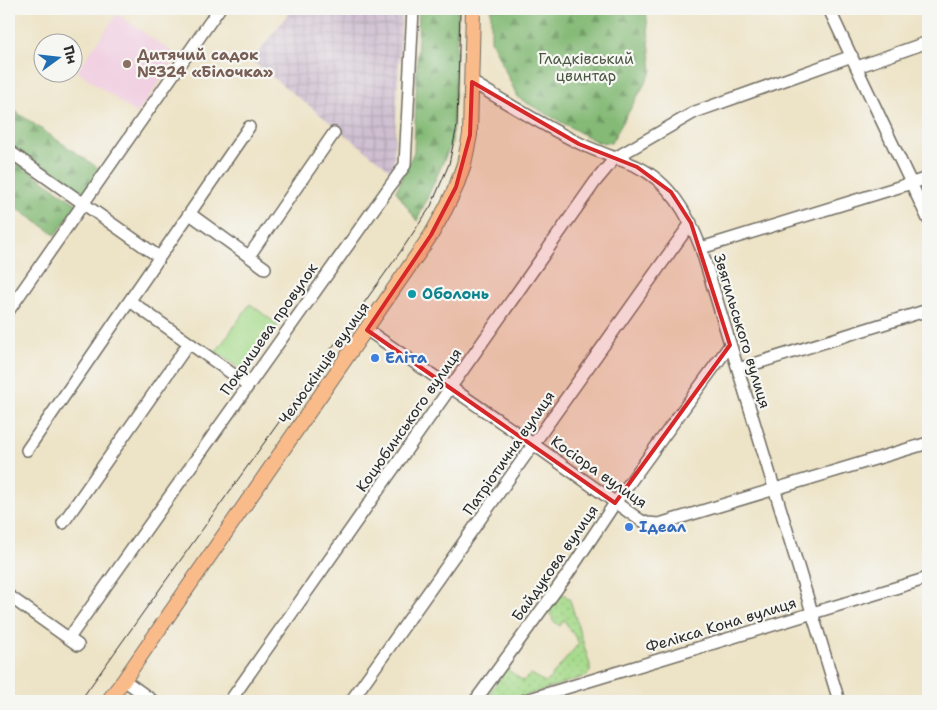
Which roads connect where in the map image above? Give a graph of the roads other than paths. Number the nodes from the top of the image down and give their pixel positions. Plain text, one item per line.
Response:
1 (219, 9) edge
2 (413, 9) edge
3 (473, 9) edge
4 (829, 9) edge
5 (928, 42) edge
6 (852, 56) junction
7 (857, 67) junction
8 (472, 82) junction
9 (249, 127) dead end
10 (334, 133) dead end
11 (9, 151) edge
12 (615, 158) junction
13 (928, 178) edge
14 (912, 184) junction
15 (84, 203) junction
16 (190, 214) junction
17 (928, 219) edge
18 (692, 224) junction
19 (701, 248) junction
20 (249, 256) junction
21 (159, 257) junction
22 (265, 268) dead end
23 (130, 301) junction
24 (9, 310) edge
25 (928, 310) edge
26 (367, 330) junction
27 (189, 343) junction
28 (730, 344) junction
29 (738, 369) junction
30 (248, 385) junction
31 (450, 388) junction
32 (928, 443) edge
33 (533, 444) junction
34 (27, 450) dead end
35 (775, 489) junction
36 (615, 503) junction
37 (63, 523) dead end
38 (928, 578) edge
39 (9, 596) edge
40 (813, 613) junction
41 (68, 638) junction
42 (78, 645) dead end
43 (124, 680) junction
44 (108, 701) edge
45 (153, 701) edge
46 (230, 701) edge
47 (352, 701) edge
48 (475, 701) edge
49 (523, 701) edge
50 (840, 701) edge

1 - 15 street
2 - 30 street, Покришева провулок
3 - 8 main road, Челюскінців вулиця
4 - 6 street
5 - 7 street
6 - 7 street
6 - 12 street
7 - 14 street
8 - 12 street, Звягильського вулиця
8 - 26 main road, Челюскінців вулиця
9 - 16 street
10 - 20 street
11 - 15 street
12 - 18 street, Звягильського вулиця
12 - 31 street, Коцюбинського вулиця
13 - 14 street
14 - 17 street
14 - 19 street
15 - 21 street
15 - 24 street
16 - 20 street
16 - 21 street
18 - 19 street, Звягильського вулиця
18 - 33 street, Патріотична вулиця
19 - 28 street, Звягильського вулиця
20 - 22 street
21 - 23 street
23 - 27 street
23 - 34 street
25 - 29 street
26 - 31 street, Косіора вулиця
26 - 43 main road, Челюскінців вулиця
27 - 30 street
27 - 37 street
28 - 29 street, Звягильського вулиця
28 - 36 street, Байдукова вулиця
29 - 35 street, Звягильського вулиця
30 - 41 street, Покришева провулок
31 - 33 street, Косіора вулиця
31 - 46 street, Коцюбинського вулиця
32 - 35 street, Косіора вулиця
33 - 36 street, Косіора вулиця
33 - 47 street, Патріотична вулиця
35 - 36 street, Косіора вулиця
35 - 40 street, Звягильського вулиця
36 - 48 street, Байдукова вулиця
38 - 40 street, Фелікса Кона вулиця
39 - 41 street
40 - 49 street, Фелікса Кона вулиця
40 - 50 street, Звягильського вулиця
41 - 42 street
43 - 44 main road, Челюскінців вулиця
43 - 45 street

